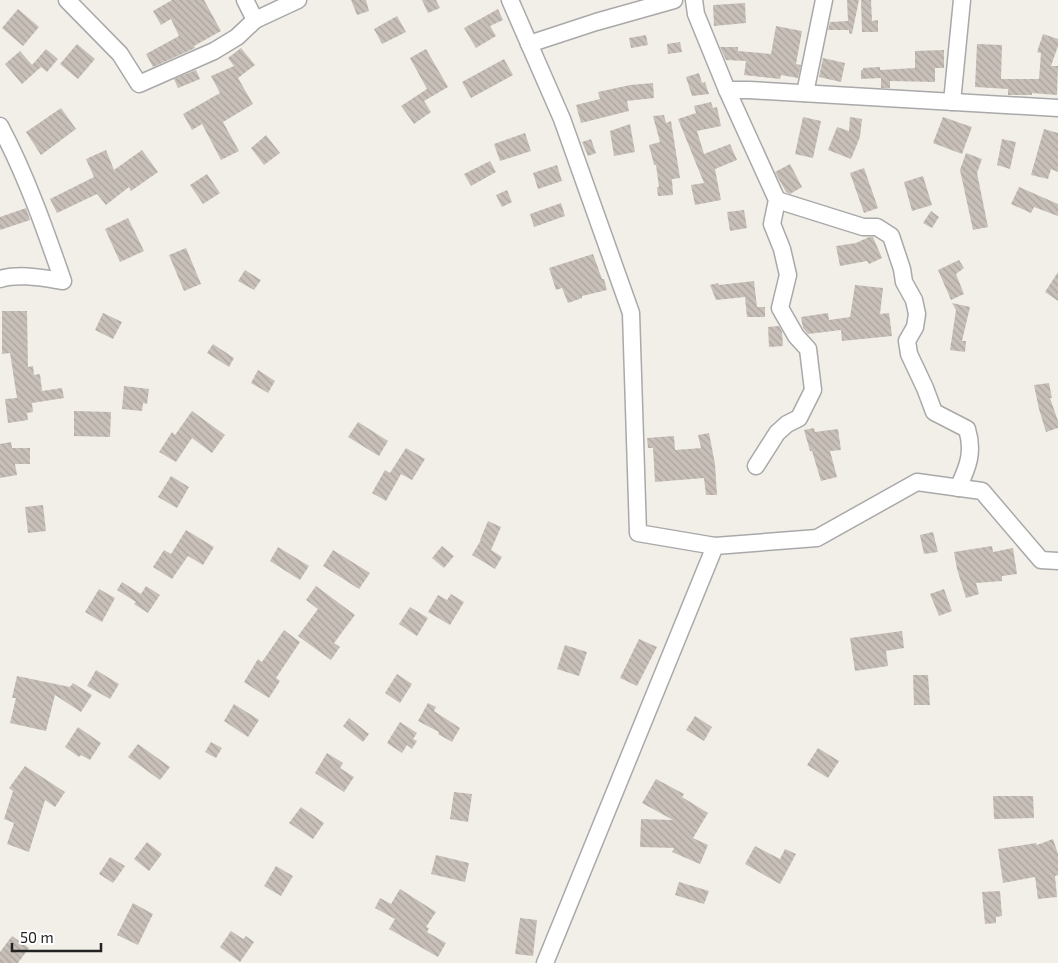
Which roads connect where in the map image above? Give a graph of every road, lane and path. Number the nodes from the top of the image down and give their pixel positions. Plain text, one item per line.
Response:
1 (67, 0) edge
2 (245, 0) edge
3 (298, 0) edge
4 (510, 0) edge
5 (674, 0) edge
6 (694, 0) edge
7 (824, 0) edge
8 (962, 0) edge
9 (255, 20) junction
10 (529, 44) junction
11 (726, 90) junction
12 (805, 94) junction
13 (952, 102) junction
14 (1057, 106) edge
15 (0, 126) edge
16 (777, 200) junction
17 (0, 279) edge
18 (756, 466) dead end
19 (958, 488) junction
20 (714, 546) junction
21 (1058, 561) edge
22 (545, 963) edge

1 - 9 street
2 - 9 street
3 - 9 street
4 - 10 street
5 - 10 street
6 - 11 street
7 - 12 street
8 - 13 street
10 - 20 street
11 - 12 street
11 - 16 street
12 - 13 street
13 - 14 street
15 - 17 street
16 - 18 street
16 - 19 street
19 - 20 street
19 - 21 street
20 - 22 street

